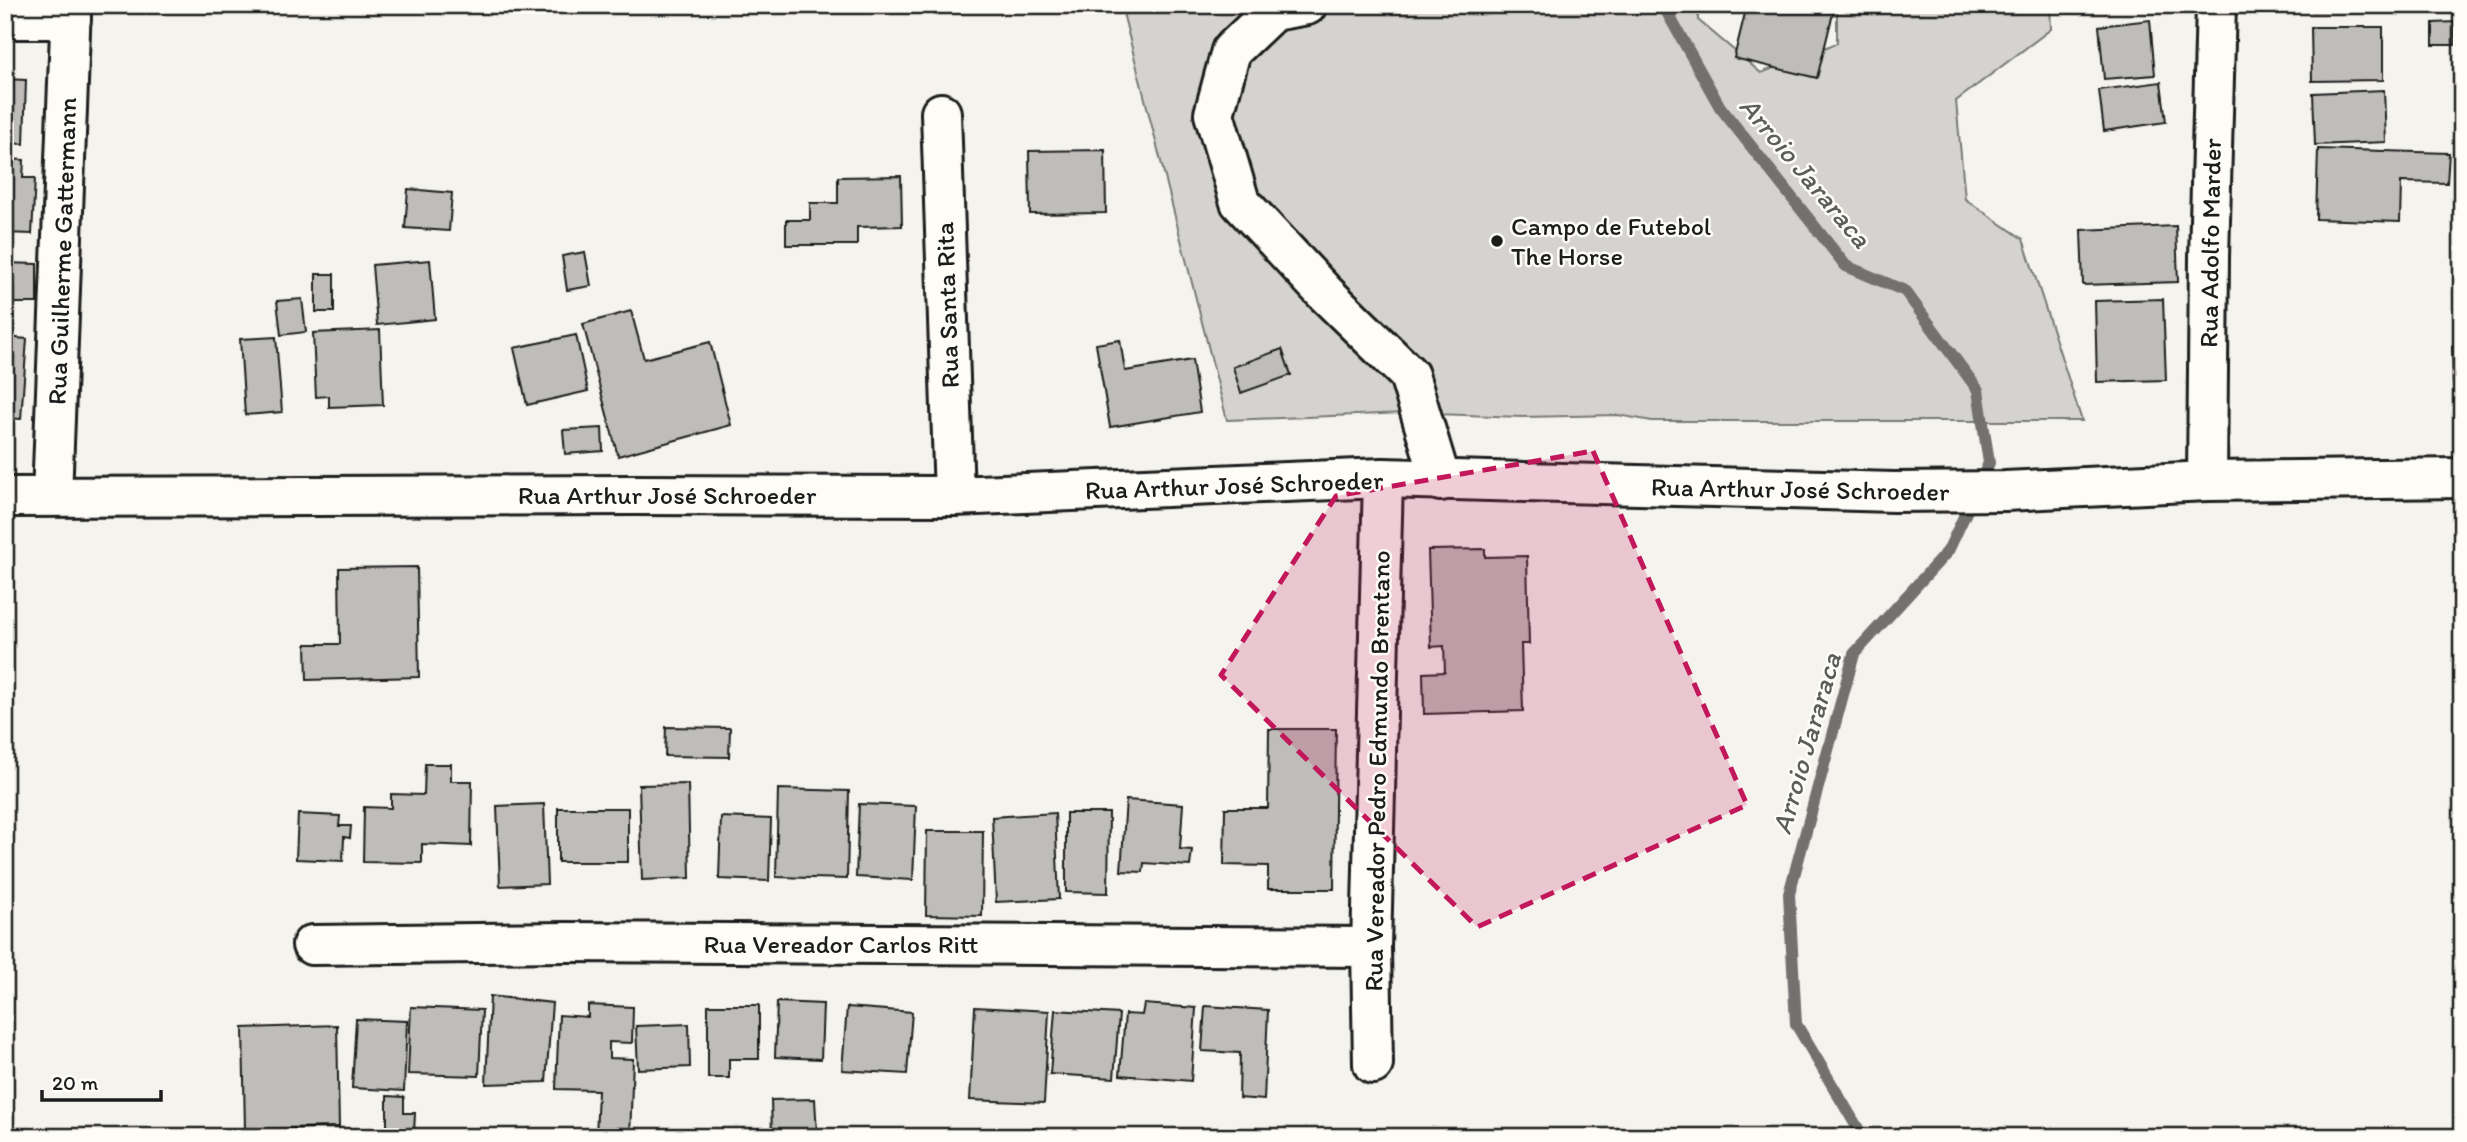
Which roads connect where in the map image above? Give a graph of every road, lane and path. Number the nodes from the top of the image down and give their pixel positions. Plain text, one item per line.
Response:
1 (1307, 5) edge
2 (2216, 5) edge
3 (71, 12) edge
4 (5, 19) edge
5 (941, 113) dead end
6 (1383, 478) junction
7 (2462, 478) edge
8 (1441, 481) junction
9 (2207, 481) junction
10 (52, 496) junction
11 (954, 496) junction
12 (5, 497) edge
13 (312, 945) dead end
14 (1371, 947) junction
15 (1373, 1064) dead end

1 - 8 street
2 - 9 street, Rua Adolfo Marder
3 - 4 street
3 - 10 street, Rua Guilherme Gattermann
5 - 11 street, Rua Santa Rita
6 - 8 street, Rua Arthur José Schroeder
6 - 11 street, Rua Arthur José Schroeder
6 - 14 street, Rua Vereador Pedro Edmundo Brentano
7 - 9 street, Rua Arthur José Schroeder
8 - 9 street, Rua Arthur José Schroeder
10 - 11 street, Rua Arthur José Schroeder
10 - 12 street, Rua Arthur José Schroeder
13 - 14 street, Rua Vereador Carlos Ritt
14 - 15 street, Rua Vereador Pedro Edmundo Brentano

